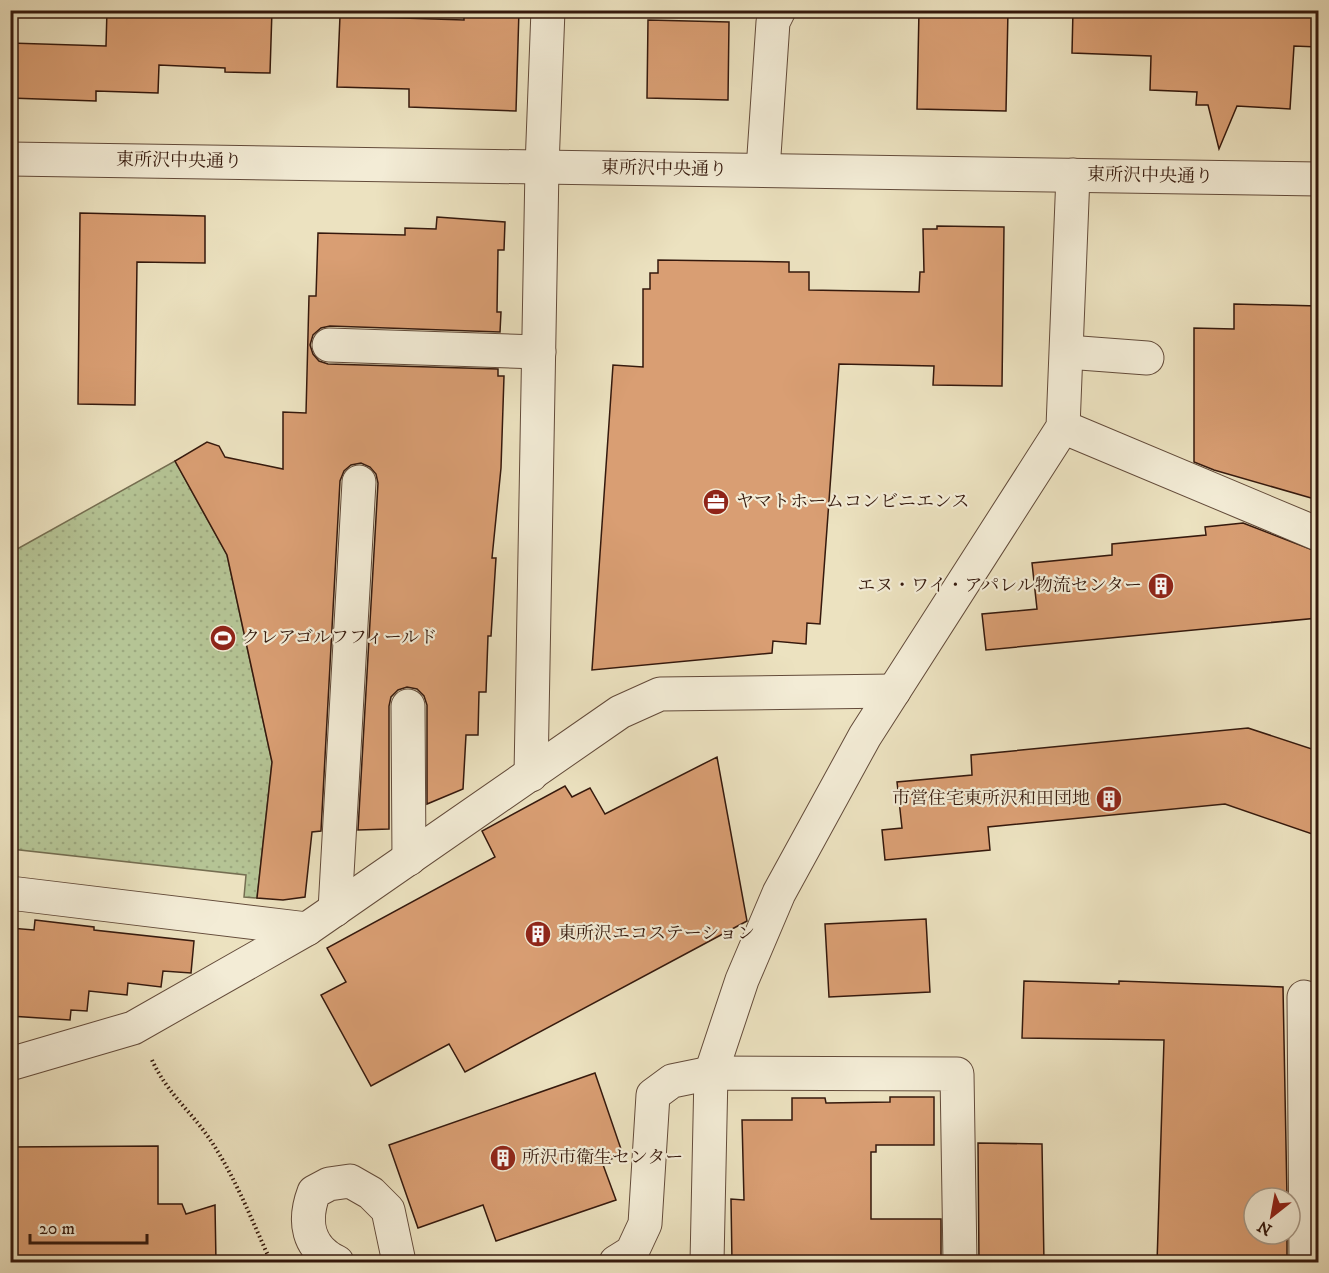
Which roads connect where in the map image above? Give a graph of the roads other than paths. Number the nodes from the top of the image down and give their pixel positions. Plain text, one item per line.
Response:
1 (548, 10) edge
2 (779, 10) edge
3 (10, 159) edge
4 (542, 167) junction
5 (763, 170) junction
6 (1073, 175) junction
7 (1318, 179) edge
8 (328, 345) dead end
9 (539, 352) junction
10 (1067, 352) junction
11 (1147, 358) dead end
12 (1064, 427) junction
13 (359, 482) dead end
14 (1318, 534) edge
15 (894, 691) junction
16 (408, 706) dead end
17 (531, 775) junction
18 (410, 859) junction
19 (10, 893) edge
20 (334, 910) junction
21 (307, 929) junction
22 (1318, 1001) edge
23 (10, 1064) edge
24 (711, 1073) junction
25 (337, 1263) edge
26 (399, 1263) edge
27 (616, 1263) edge
28 (707, 1263) edge
29 (960, 1263) edge
30 (1306, 1263) edge

1 - 4 street
2 - 5 street
3 - 4 street, 東所沢中央通り
4 - 5 street, 東所沢中央通り
4 - 9 street
5 - 6 street, 東所沢中央通り
6 - 7 street, 東所沢中央通り
6 - 10 street
8 - 9 street
9 - 17 street
10 - 11 street
10 - 12 street
12 - 14 street
12 - 15 street
13 - 20 street
15 - 17 street
15 - 24 street
16 - 18 street
17 - 18 street
18 - 20 street
19 - 21 street
20 - 21 street
21 - 23 street
22 - 30 street
24 - 27 street
24 - 28 street
24 - 29 street
25 - 26 street

